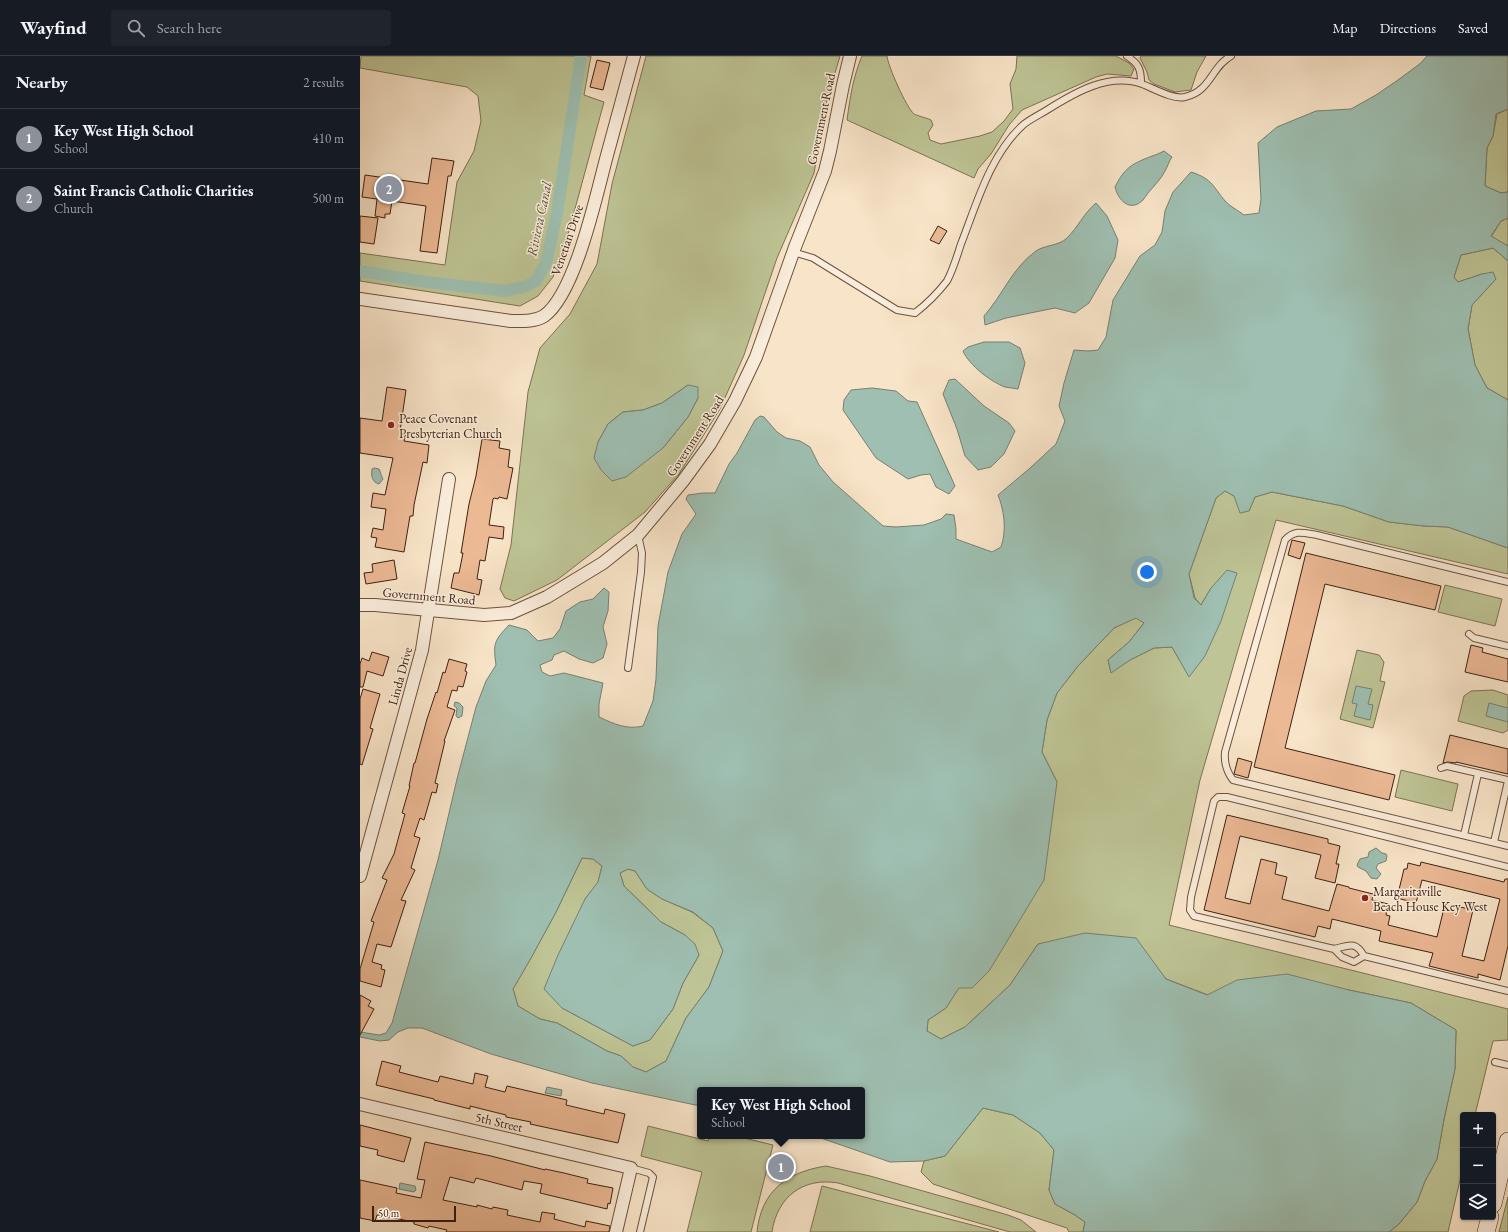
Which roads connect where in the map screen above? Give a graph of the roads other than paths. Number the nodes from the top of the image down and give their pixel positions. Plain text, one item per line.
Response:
1 (634, 56) edge
2 (850, 56) edge
3 (1127, 56) edge
4 (1230, 56) edge
5 (1141, 83) junction
6 (793, 252) junction
7 (360, 299) edge
8 (450, 479) dead end
9 (638, 535) junction
10 (1508, 582) edge
11 (360, 605) edge
12 (428, 610) junction
13 (1469, 634) dead end
14 (1508, 645) edge
15 (628, 668) dead end
16 (1441, 768) dead end
17 (1478, 774) junction
18 (1508, 781) edge
19 (1464, 835) junction
20 (1494, 842) junction
21 (1508, 846) edge
22 (1508, 867) edge
23 (360, 876) edge
24 (1334, 949) junction
25 (1364, 956) junction
26 (1508, 989) edge
27 (1495, 1062) dead end
28 (1508, 1065) edge
29 (360, 1104) edge
30 (1508, 1141) edge
31 (631, 1168) junction
32 (1496, 1191) edge
33 (1489, 1220) edge
34 (616, 1232) edge
35 (640, 1232) edge
36 (1486, 1232) edge

1 - 7 street, Venetian Drive
2 - 6 street, Government Road
3 - 5 lane
4 - 5 lane
5 - 6 lane
6 - 9 street, Government Road
8 - 12 street, Linda Drive
9 - 12 street, Government Road
9 - 15 lane
10 - 19 lane
11 - 12 street, Government Road
12 - 23 street, Linda Drive
13 - 14 lane
16 - 17 lane
17 - 18 lane
17 - 19 lane
18 - 20 lane
19 - 20 lane
20 - 21 lane
22 - 24 lane
24 - 25 lane
24 - 25 lane
25 - 26 lane
27 - 28 lane
29 - 31 street, 5th Street
30 - 32 main road
31 - 34 street
31 - 35 lane
33 - 36 main road

